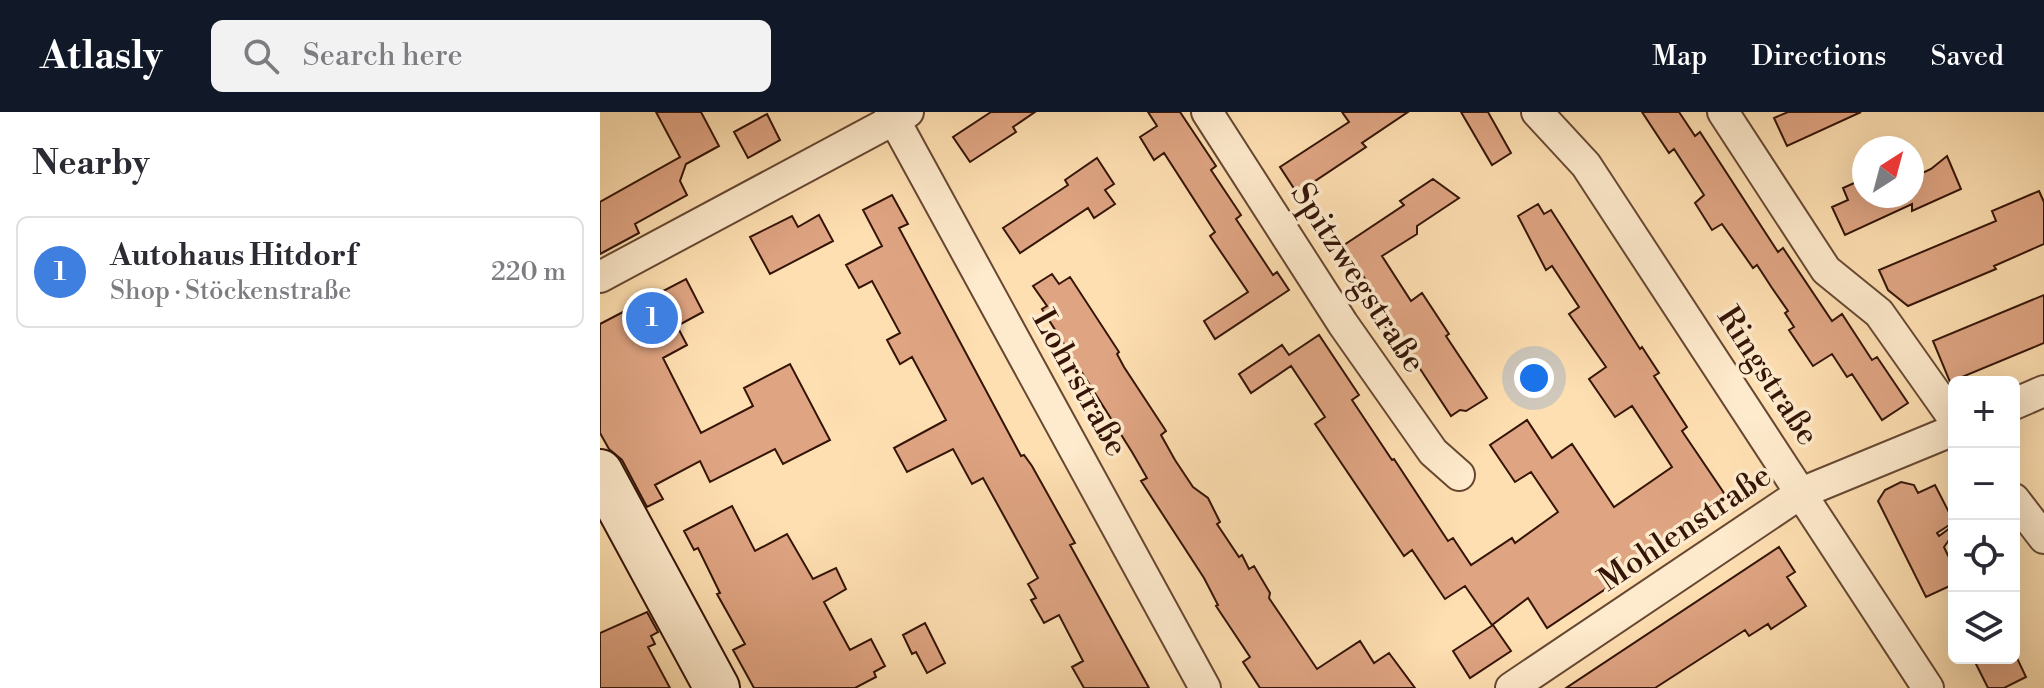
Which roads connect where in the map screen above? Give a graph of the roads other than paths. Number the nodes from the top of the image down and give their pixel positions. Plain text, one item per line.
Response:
1 (1207, 112) edge
2 (1537, 112) edge
3 (1723, 112) edge
4 (898, 115) edge
5 (600, 277) edge
6 (2044, 391) edge
7 (2020, 401) edge
8 (1948, 411) edge
9 (1948, 432) edge
10 (600, 472) edge
11 (1459, 475) dead end
12 (1801, 493) junction
13 (2020, 507) edge
14 (2044, 538) edge
15 (717, 688) edge
16 (1205, 688) edge
17 (1511, 688) edge
18 (1928, 688) edge

1 - 11 street, Spitzwegstraße
2 - 12 street, Ringstraße
3 - 8 street
4 - 5 street
4 - 16 street, Lohrstraße
6 - 7 street
9 - 12 street, Mohlenstraße
10 - 15 street
12 - 17 street, Mohlenstraße
12 - 18 street, Ringstraße
13 - 14 street

